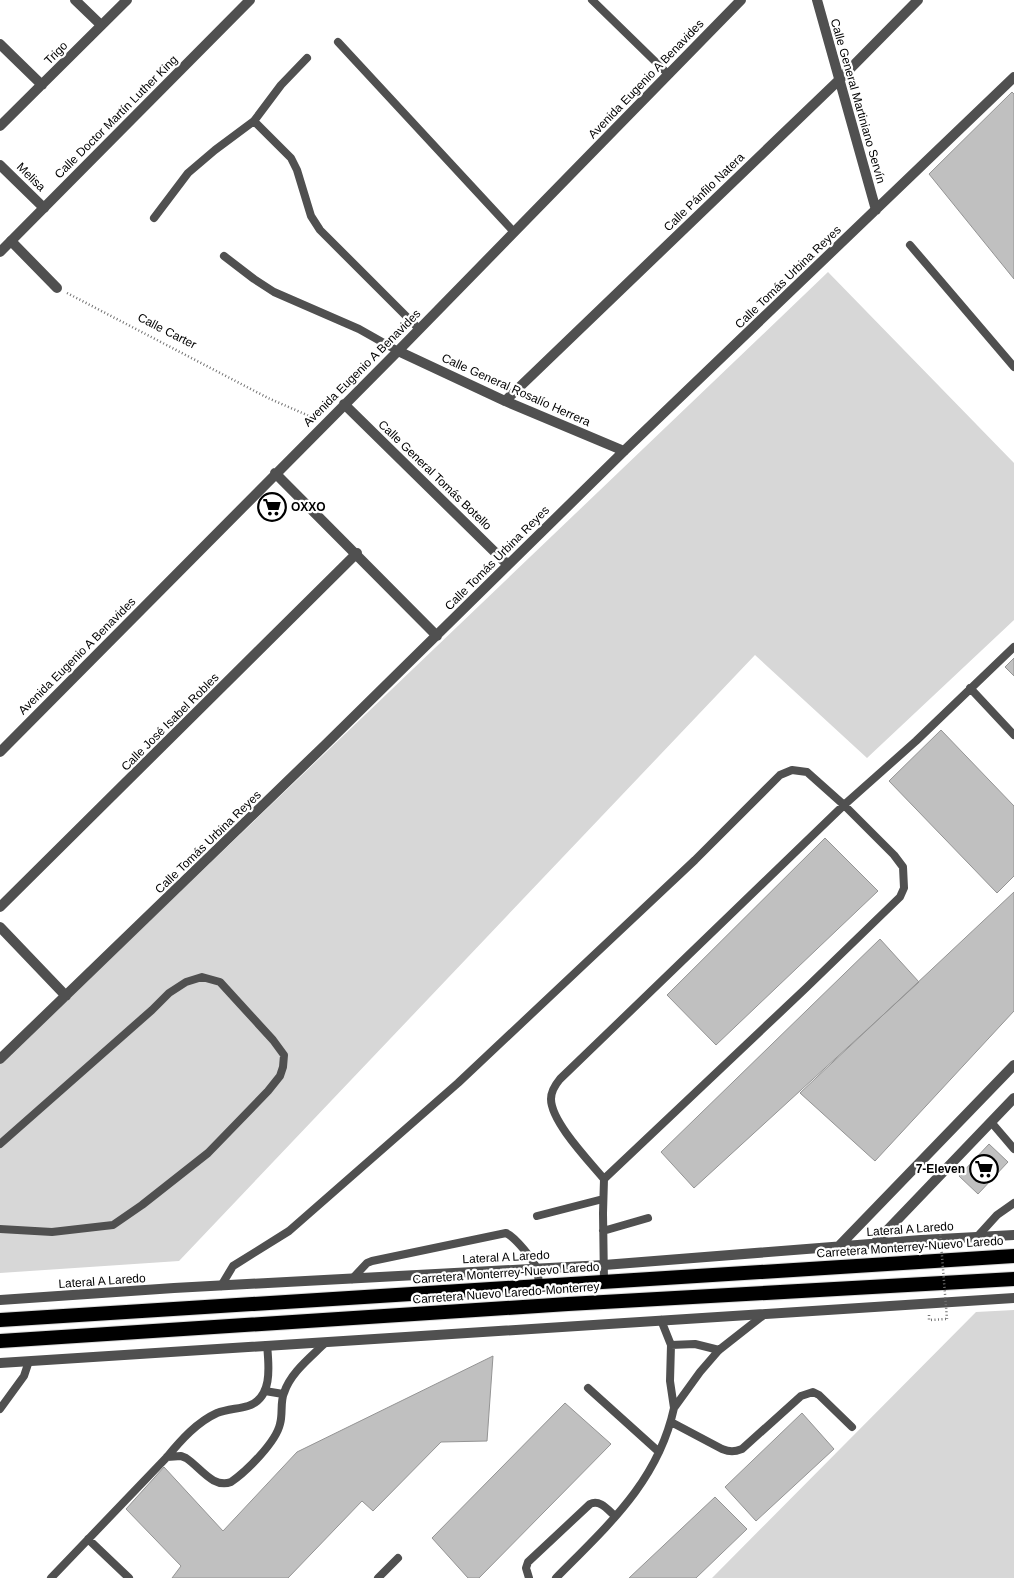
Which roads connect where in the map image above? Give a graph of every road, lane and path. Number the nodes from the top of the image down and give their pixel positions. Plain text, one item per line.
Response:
1 (74, 0) edge
2 (127, 0) edge
3 (250, 0) edge
4 (592, 0) edge
5 (740, 0) edge
6 (817, 0) edge
7 (918, 0) edge
8 (101, 26) junction
9 (338, 42) dead end
10 (0, 44) edge
11 (307, 58) dead end
12 (668, 74) junction
13 (1014, 78) edge
14 (839, 80) junction
15 (42, 85) junction
16 (254, 121) junction
17 (2, 124) edge
18 (0, 165) edge
19 (44, 208) junction
20 (876, 210) junction
21 (154, 218) dead end
22 (514, 232) junction
23 (11, 241) junction
24 (910, 245) dead end
25 (0, 252) edge
26 (224, 256) dead end
27 (57, 288) joint
28 (419, 328) junction
29 (398, 350) junction
30 (1014, 367) edge
31 (505, 401) junction
32 (344, 404) junction
33 (326, 423) junction
34 (624, 451) junction
35 (275, 473) junction
36 (356, 553) junction
37 (508, 564) junction
38 (437, 636) junction
39 (1014, 647) edge
40 (970, 688) junction
41 (1014, 735) edge
42 (0, 752) edge
43 (844, 805) junction
44 (0, 907) edge
45 (0, 927) edge
46 (66, 996) junction
47 (0, 1059) edge
48 (1014, 1065) edge
49 (1014, 1098) edge
50 (990, 1122) junction
51 (0, 1144) edge
52 (1014, 1149) edge
53 (604, 1179) junction
54 (603, 1199) junction
55 (1014, 1202) edge
56 (537, 1216) dead end
57 (648, 1218) dead end
58 (0, 1229) edge
59 (603, 1231) junction
60 (940, 1231) dead end
61 (1014, 1235) edge
62 (977, 1237) junction
63 (875, 1243) junction
64 (839, 1246) junction
65 (1014, 1256) edge
66 (604, 1265) junction
67 (537, 1268) junction
68 (352, 1278) junction
69 (1014, 1279) edge
70 (604, 1282) junction
71 (221, 1286) junction
72 (539, 1286) junction
73 (1014, 1298) edge
74 (0, 1300) edge
75 (765, 1314) junction
76 (0, 1320) edge
77 (661, 1320) junction
78 (929, 1320) dead end
79 (0, 1341) edge
80 (325, 1342) junction
81 (267, 1345) junction
82 (671, 1345) junction
83 (719, 1350) junction
84 (29, 1361) junction
85 (0, 1363) edge
86 (588, 1388) dead end
87 (265, 1391) junction
88 (283, 1394) junction
89 (674, 1408) junction
90 (0, 1409) edge
91 (671, 1422) junction
92 (852, 1427) dead end
93 (659, 1452) junction
94 (167, 1456) junction
95 (615, 1516) junction
96 (88, 1540) junction
97 (398, 1558) dead end
98 (50, 1578) edge
99 (129, 1578) edge
100 (378, 1578) edge
101 (528, 1578) edge
102 (556, 1578) edge

1 - 8 street
2 - 8 street, Trigo
3 - 19 street, Calle Doctor Martín Luther King
4 - 12 lane
5 - 12 street, Avenida Eugenio A Benavides
6 - 14 street, Calle General Martiniano Servín
7 - 14 street, Calle Pánfilo Natera
8 - 15 street, Trigo
9 - 22 lane
10 - 15 street
11 - 16 lane
12 - 22 street, Avenida Eugenio A Benavides
13 - 20 street, Calle Tomás Urbina Reyes
14 - 20 street, Calle General Martiniano Servín
14 - 31 street, Calle Pánfilo Natera
15 - 17 street, Trigo
16 - 21 lane
16 - 28 lane
18 - 19 street, Melisa
19 - 23 street, Calle Doctor Martín Luther King
20 - 34 street, Calle Tomás Urbina Reyes
22 - 28 street, Avenida Eugenio A Benavides
23 - 25 street, Calle Doctor Martín Luther King
23 - 27 street
24 - 30 lane
26 - 29 lane
27 - 33 path, Calle Carter
28 - 29 street, Avenida Eugenio A Benavides
29 - 31 street, Calle General Rosalío Herrera
29 - 32 street, Avenida Eugenio A Benavides
31 - 34 street, Calle General Rosalío Herrera
32 - 33 street, Avenida Eugenio A Benavides
32 - 37 street, Calle General Tomás Botello
33 - 35 street, Avenida Eugenio A Benavides
34 - 37 street, Calle Tomás Urbina Reyes
35 - 36 street
35 - 42 street, Avenida Eugenio A Benavides
36 - 38 street
36 - 44 street, Calle José Isabel Robles
37 - 38 street, Calle Tomás Urbina Reyes
38 - 46 street, Calle Tomás Urbina Reyes
39 - 40 lane
40 - 41 lane
40 - 43 lane
43 - 53 lane
43 - 53 lane
43 - 71 lane
45 - 46 street
46 - 47 street, Calle Tomás Urbina Reyes
48 - 64 street
49 - 50 street
50 - 52 lane
50 - 63 street
51 - 58 lane
53 - 54 lane
54 - 56 lane
54 - 59 lane
55 - 62 lane
57 - 59 lane
59 - 66 lane
60 - 78 path, bridge
61 - 62 street, Lateral A Laredo
62 - 63 street, Lateral A Laredo
63 - 64 street, Lateral A Laredo
64 - 66 street, Lateral A Laredo
65 - 70 highway, Carretera Monterrey-Nuevo Laredo
66 - 67 street, Lateral A Laredo
66 - 70 lane
67 - 68 street, Lateral A Laredo
67 - 68 lane
67 - 72 lane
68 - 71 street, Lateral A Laredo
69 - 79 highway, Carretera Nuevo Laredo-Monterrey
70 - 72 highway, Carretera Monterrey-Nuevo Laredo
71 - 74 street, Lateral A Laredo
72 - 76 highway, Carretera Monterrey-Nuevo Laredo
73 - 75 street
75 - 77 street
75 - 83 lane
77 - 80 street
77 - 82 lane
80 - 81 street
80 - 88 lane
81 - 84 street
81 - 87 lane
82 - 83 lane
82 - 89 lane
83 - 89 lane
84 - 85 street
84 - 90 lane
86 - 93 lane
87 - 88 lane
87 - 94 lane
88 - 94 lane
89 - 91 lane
91 - 92 lane
91 - 93 lane
93 - 95 lane
94 - 96 lane
95 - 101 lane
95 - 102 lane
96 - 98 lane
96 - 99 lane
97 - 100 lane

